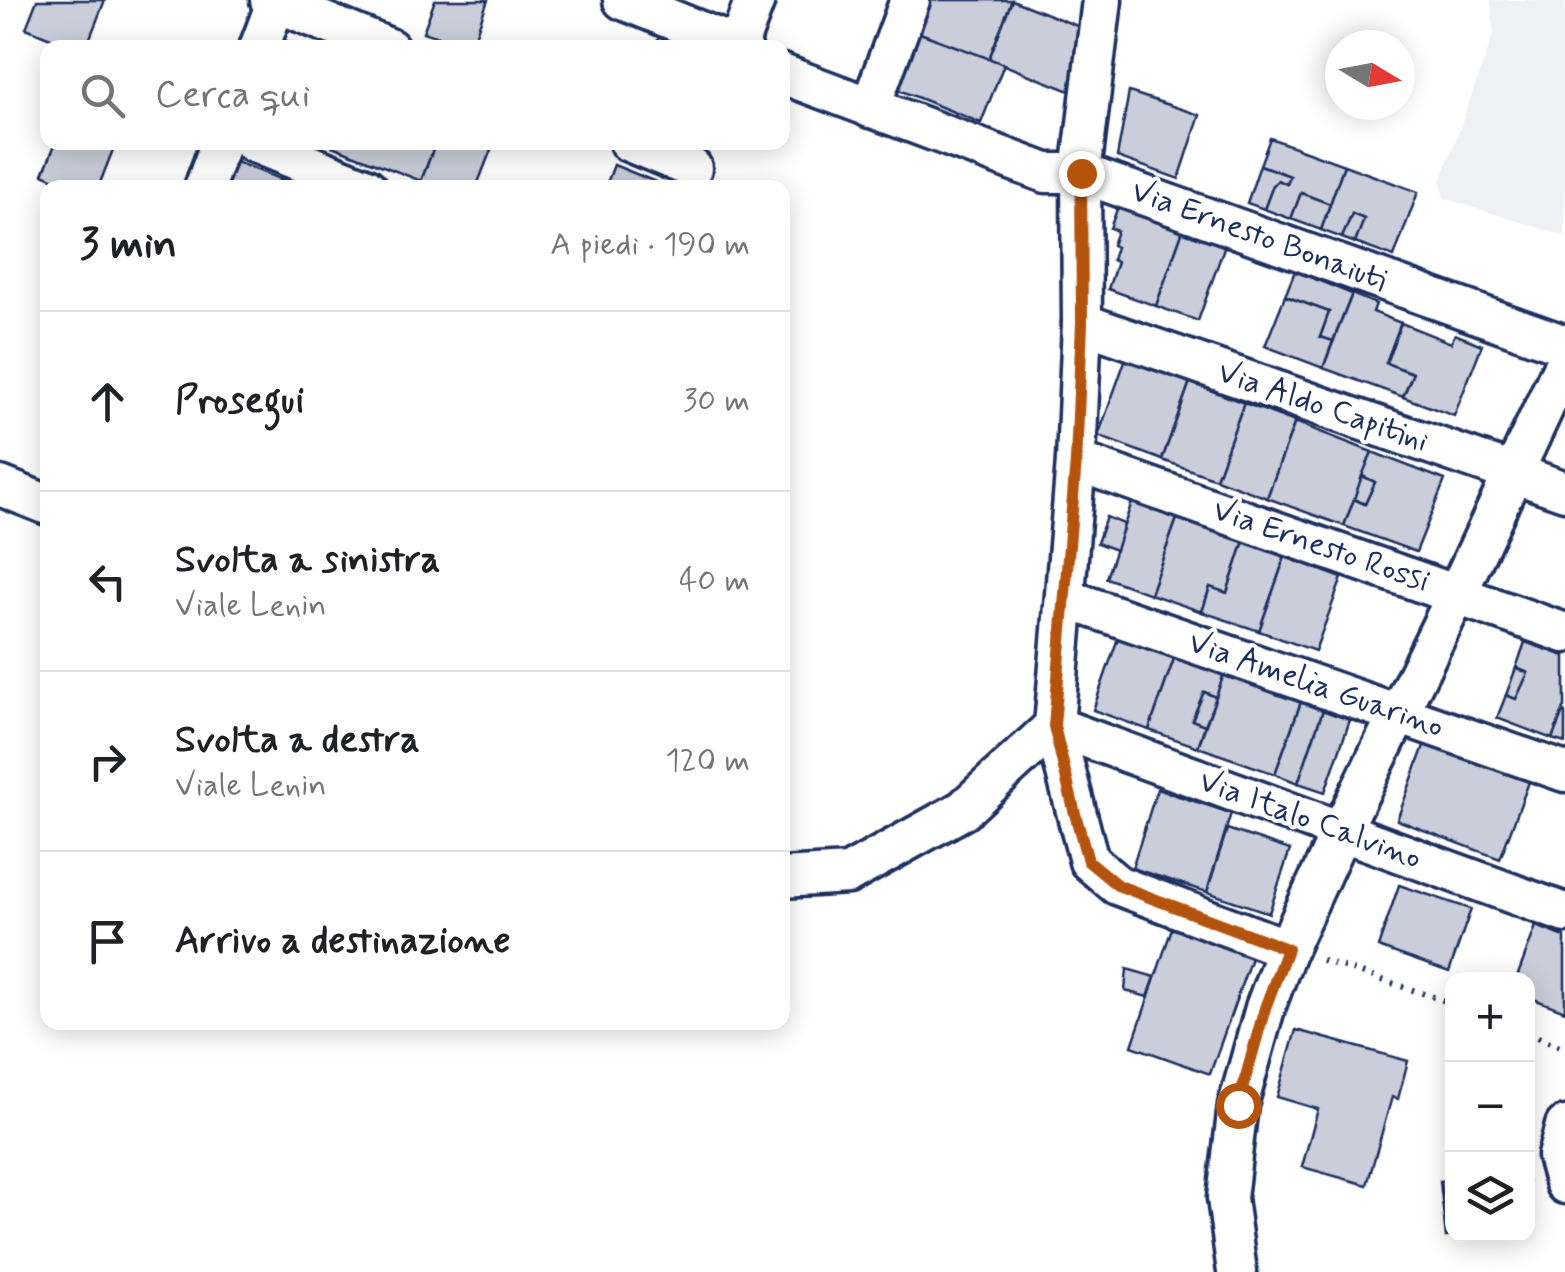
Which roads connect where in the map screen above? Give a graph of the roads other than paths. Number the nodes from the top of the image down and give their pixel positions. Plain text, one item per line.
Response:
1 (623, 0) edge
2 (755, 0) edge
3 (910, 0) edge
4 (1102, 0) edge
5 (274, 1) edge
6 (725, 34) edge
7 (261, 40) edge
8 (370, 40) edge
9 (790, 77) edge
10 (870, 108) junction
11 (218, 150) edge
12 (272, 150) edge
13 (650, 150) edge
14 (693, 166) edge
15 (1081, 173) junction
16 (207, 180) edge
17 (347, 180) edge
18 (1082, 323) junction
19 (1565, 345) edge
20 (1565, 362) edge
21 (1076, 461) junction
22 (1512, 472) junction
23 (0, 486) edge
24 (1565, 491) edge
25 (40, 501) edge
26 (1457, 594) junction
27 (1066, 599) junction
28 (1565, 633) edge
29 (1399, 713) junction
30 (1054, 726) junction
31 (1565, 772) edge
32 (1341, 832) junction
33 (790, 878) edge
34 (1565, 913) edge
35 (1287, 949) junction
36 (1565, 1126) edge
37 (1565, 1184) edge
38 (1237, 1272) edge

1 - 6 street
2 - 6 street
3 - 10 street
4 - 15 street
5 - 7 street
5 - 8 street
9 - 10 street, Via Ernesto Bonaiuti
10 - 15 street, Via Ernesto Bonaiuti
11 - 16 street
12 - 17 street
13 - 14 street
15 - 18 street
15 - 19 street, Via Ernesto Bonaiuti
18 - 21 street
18 - 22 street, Via Aldo Capitini
20 - 22 street
21 - 26 street, Via Ernesto Rossi
21 - 27 street
22 - 24 street, Via Aldo Capitini
22 - 26 street
23 - 25 street
26 - 28 street, Via Ernesto Rossi
26 - 29 street
27 - 29 street, Via Amelia Guarino
27 - 30 street
29 - 31 street, Via Amelia Guarino
29 - 32 street
30 - 32 street, Via Italo Calvino
30 - 33 street
30 - 35 street
32 - 34 street, Via Italo Calvino
32 - 35 street
35 - 38 street
36 - 37 street

